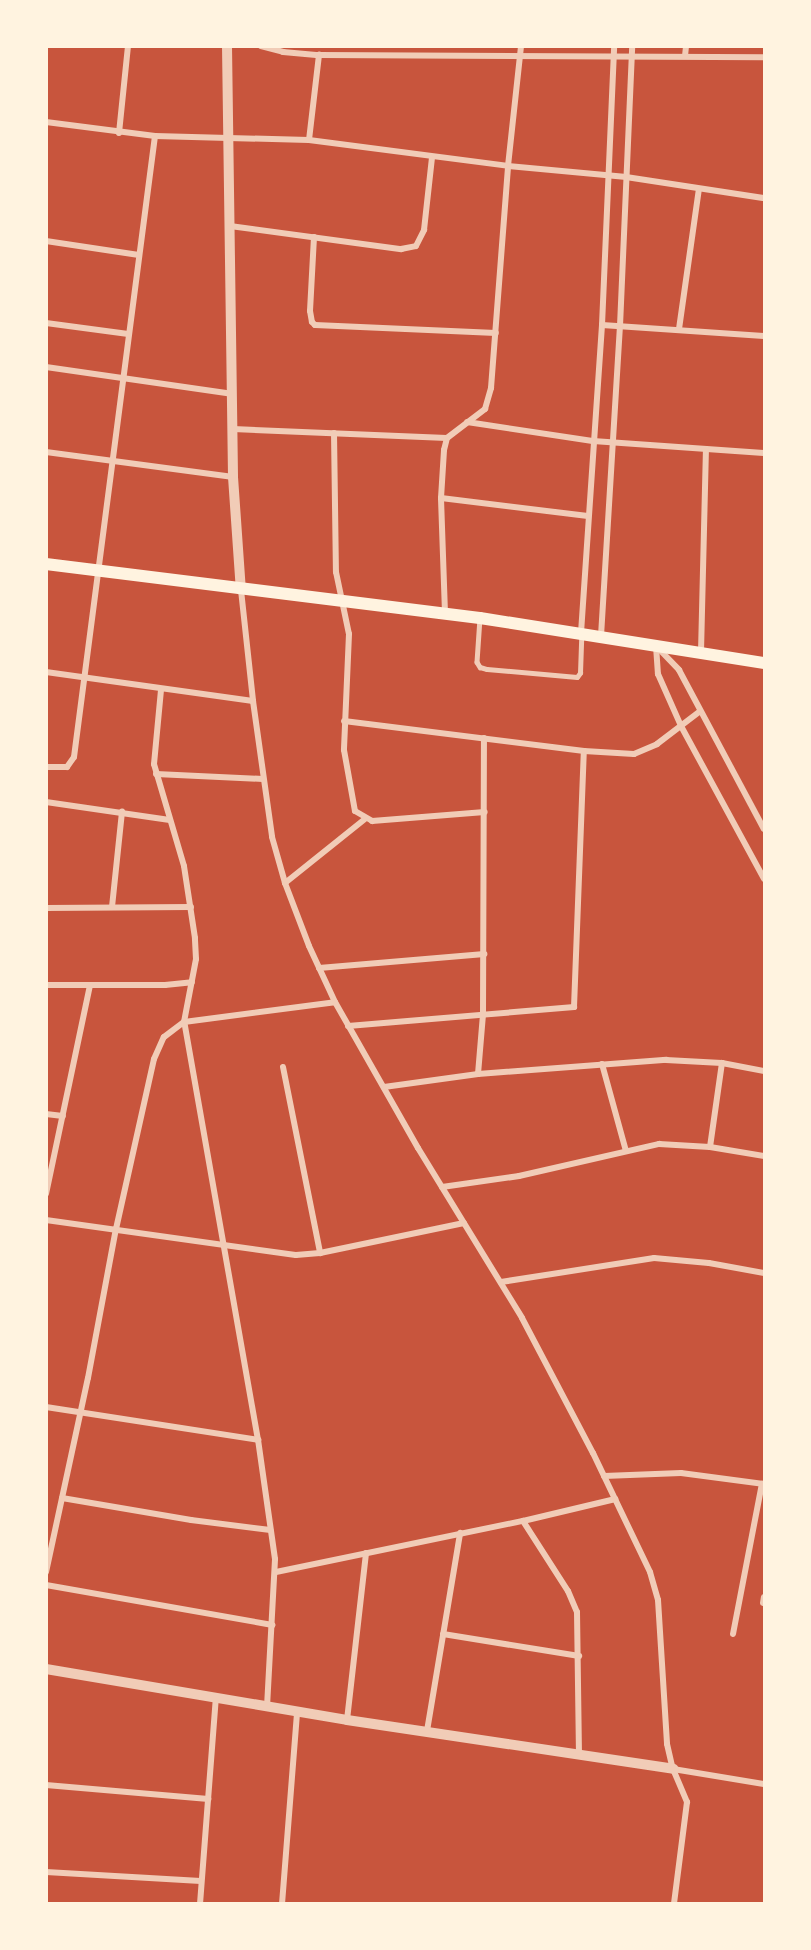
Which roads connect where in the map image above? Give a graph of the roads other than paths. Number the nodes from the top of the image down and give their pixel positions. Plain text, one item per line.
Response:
1 (128, 46) edge
2 (227, 46) edge
3 (261, 46) edge
4 (521, 46) edge
5 (614, 46) edge
6 (632, 46) edge
7 (686, 46) edge
8 (613, 54) junction
9 (319, 55) junction
10 (631, 55) junction
11 (685, 56) junction
12 (521, 57) junction
13 (765, 57) edge
14 (46, 122) edge
15 (118, 133) junction
16 (155, 136) junction
17 (227, 138) junction
18 (309, 140) junction
19 (432, 156) junction
20 (508, 166) junction
21 (608, 176) junction
22 (626, 177) junction
23 (699, 189) junction
24 (765, 198) edge
25 (230, 226) junction
26 (314, 237) junction
27 (46, 241) edge
28 (139, 255) junction
29 (46, 323) edge
30 (602, 325) junction
31 (620, 326) junction
32 (679, 328) junction
33 (496, 333) junction
34 (128, 334) junction
35 (765, 336) edge
36 (46, 367) edge
37 (123, 378) junction
38 (233, 394) junction
39 (467, 422) junction
40 (233, 429) junction
41 (334, 433) junction
42 (447, 438) junction
43 (593, 441) junction
44 (613, 443) junction
45 (706, 449) junction
46 (46, 452) edge
47 (765, 453) edge
48 (111, 461) junction
49 (233, 477) junction
50 (441, 498) junction
51 (588, 516) junction
52 (46, 564) edge
53 (97, 571) junction
54 (242, 590) junction
55 (341, 600) junction
56 (446, 614) junction
57 (480, 618) junction
58 (581, 633) junction
59 (601, 636) junction
60 (656, 645) junction
61 (701, 652) junction
62 (765, 663) edge
63 (46, 672) edge
64 (84, 677) junction
65 (161, 690) junction
66 (253, 701) junction
67 (699, 712) junction
68 (344, 721) junction
69 (681, 726) junction
70 (484, 738) junction
71 (584, 751) junction
72 (46, 767) edge
73 (156, 774) junction
74 (263, 779) junction
75 (46, 802) edge
76 (122, 812) junction
77 (485, 812) junction
78 (365, 819) junction
79 (170, 820) junction
80 (765, 829) edge
81 (765, 879) edge
82 (285, 883) junction
83 (112, 906) junction
84 (191, 907) junction
85 (46, 908) edge
86 (484, 954) junction
87 (319, 968) junction
88 (192, 982) junction
89 (46, 985) edge
90 (90, 986) junction
91 (335, 1002) junction
92 (483, 1014) junction
93 (184, 1022) junction
94 (348, 1026) junction
95 (722, 1063) junction
96 (602, 1064) junction
97 (283, 1067) dead end
98 (765, 1071) edge
99 (478, 1074) junction
100 (384, 1087) junction
101 (46, 1114) edge
102 (63, 1116) junction
103 (710, 1147) junction
104 (626, 1151) junction
105 (765, 1156) edge
106 (442, 1187) junction
107 (46, 1194) edge
108 (46, 1220) edge
109 (464, 1223) junction
110 (116, 1229) junction
111 (222, 1244) junction
112 (321, 1252) junction
113 (765, 1274) edge
114 (501, 1282) junction
115 (46, 1407) edge
116 (81, 1412) junction
117 (258, 1440) junction
118 (604, 1476) junction
119 (764, 1484) edge
120 (62, 1497) junction
121 (615, 1499) junction
122 (523, 1521) junction
123 (270, 1530) junction
124 (460, 1533) junction
125 (366, 1553) junction
126 (46, 1572) edge
127 (276, 1572) junction
128 (46, 1585) edge
129 (273, 1625) junction
130 (443, 1634) junction
131 (733, 1634) dead end
132 (579, 1656) junction
133 (46, 1669) edge
134 (216, 1698) junction
135 (267, 1707) junction
136 (297, 1712) junction
137 (347, 1720) junction
138 (426, 1731) junction
139 (579, 1754) junction
140 (673, 1769) junction
141 (765, 1784) edge
142 (46, 1785) edge
143 (208, 1799) junction
144 (46, 1872) edge
145 (201, 1881) junction
146 (200, 1904) edge
147 (282, 1904) edge
148 (674, 1904) edge

1 - 15 street
2 - 17 street
3 - 9 street
4 - 12 street
5 - 8 street
6 - 10 street
7 - 11 street
8 - 10 street
8 - 12 street
8 - 21 street
9 - 12 street
9 - 18 street
10 - 11 street
10 - 22 street
11 - 13 street
12 - 20 street
14 - 15 street
15 - 16 street
16 - 17 street
16 - 28 street
17 - 18 street
17 - 25 street
18 - 19 street
19 - 20 street
19 - 26 street
20 - 21 street
20 - 33 street
21 - 22 street
21 - 30 street
22 - 23 street
22 - 31 street
23 - 24 street
23 - 32 street
25 - 26 street
25 - 38 street
26 - 33 street
27 - 28 street
28 - 34 street
29 - 34 street
30 - 31 street
30 - 43 street
31 - 32 street
31 - 44 street
32 - 35 street
33 - 39 street
34 - 37 street
36 - 37 street
37 - 38 street
37 - 48 street
38 - 40 street
39 - 42 street
39 - 43 street
40 - 41 street
40 - 49 street
41 - 42 street
41 - 55 street
42 - 50 street
43 - 44 street
43 - 51 street
44 - 45 street
44 - 59 street
45 - 47 street
45 - 61 street
46 - 48 street
48 - 49 street
48 - 53 street
49 - 54 street
50 - 51 street
50 - 56 street
51 - 58 street
52 - 53 main road
53 - 54 main road
53 - 64 street
54 - 55 main road
54 - 66 street
55 - 56 main road
55 - 68 street
56 - 57 main road
57 - 58 main road
57 - 58 lane
58 - 59 main road
59 - 60 main road
60 - 61 main road
60 - 67 street
60 - 69 street
61 - 62 main road
63 - 64 street
64 - 65 street
64 - 72 street
65 - 66 street
65 - 73 street
66 - 74 street
67 - 69 street
67 - 80 street
68 - 70 street
68 - 78 street
69 - 71 street
69 - 81 street
70 - 71 street
70 - 77 street
71 - 92 street
73 - 74 street
73 - 79 street
74 - 82 street
75 - 76 street
76 - 79 street
76 - 83 street
77 - 78 street
77 - 86 street
78 - 82 street
79 - 84 street
82 - 87 street
83 - 84 street
83 - 85 street
84 - 88 street
86 - 87 street
86 - 92 street
87 - 91 street
88 - 90 street
88 - 93 street
89 - 90 street
90 - 102 street
91 - 93 street
91 - 94 street
92 - 94 street
92 - 99 street
93 - 110 street
93 - 111 street
94 - 100 street
95 - 96 street
95 - 98 street
95 - 103 street
96 - 99 street
96 - 104 street
97 - 112 street
99 - 100 street
100 - 106 street
101 - 102 street
102 - 107 street
103 - 104 street
103 - 105 street
104 - 106 street
106 - 109 street
108 - 110 street
109 - 112 street
109 - 114 street
110 - 111 street
110 - 116 street
111 - 112 street
111 - 117 street
113 - 114 street
114 - 118 street
115 - 116 street
116 - 117 street
116 - 120 street
117 - 123 street
118 - 119 street
118 - 121 street
119 - 131 street
120 - 123 street
120 - 126 street
121 - 122 street
121 - 140 street
122 - 124 street
122 - 132 street
123 - 127 street
124 - 125 street
124 - 130 street
125 - 127 street
125 - 137 street
127 - 129 street
128 - 129 street
129 - 135 street
130 - 132 street
130 - 138 street
132 - 139 street
133 - 134 street
134 - 135 street
134 - 143 street
135 - 136 street
136 - 137 street
136 - 147 street
137 - 138 street
138 - 139 street
139 - 140 street
140 - 141 street
140 - 148 street
142 - 143 street
143 - 145 street
144 - 145 street
145 - 146 street

